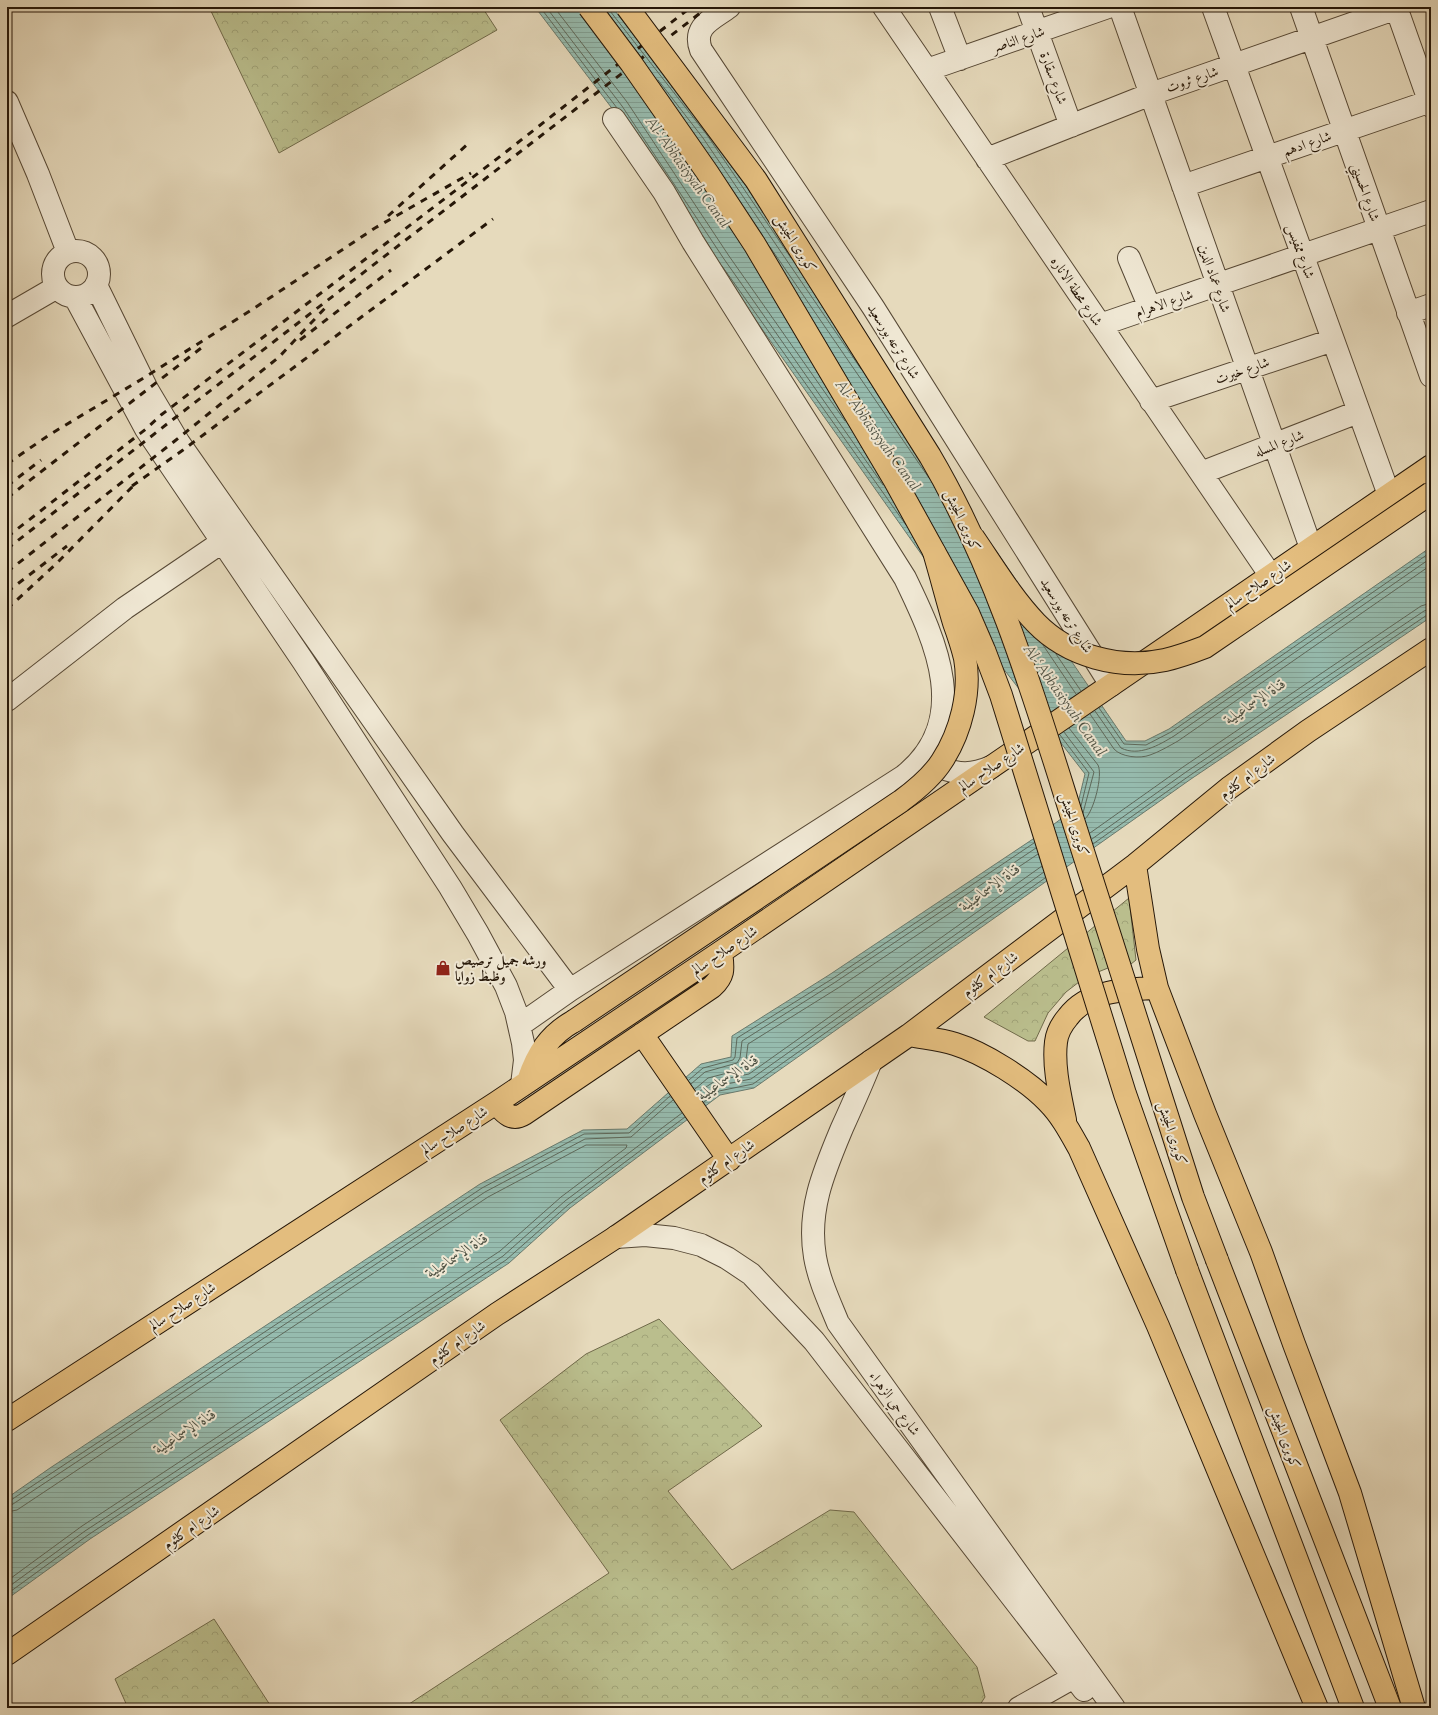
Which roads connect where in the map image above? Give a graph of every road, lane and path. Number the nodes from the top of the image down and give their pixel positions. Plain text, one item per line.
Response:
1 (588, 7) edge
2 (627, 7) edge
3 (729, 7) edge
4 (884, 7) edge
5 (940, 7) edge
6 (1028, 7) edge
7 (1108, 7) edge
8 (1120, 7) edge
9 (1214, 7) edge
10 (1301, 7) edge
11 (1398, 7) edge
12 (1037, 32) junction
13 (1312, 38) junction
14 (960, 59) junction
15 (1234, 65) junction
16 (927, 70) junction
17 (1151, 94) junction
18 (7, 102) edge
19 (1430, 103) edge
20 (614, 119) dead end
21 (1071, 126) junction
22 (1344, 130) junction
23 (1267, 157) junction
24 (987, 159) junction
25 (1183, 186) junction
26 (1431, 210) edge
27 (1379, 229) junction
28 (68, 252) junction
29 (1302, 255) junction
30 (1130, 258) dead end
31 (1218, 284) junction
32 (96, 286) junction
33 (66, 292) junction
34 (1431, 305) edge
35 (1150, 308) junction
36 (1408, 313) junction
37 (7, 316) edge
38 (1100, 325) junction
39 (1333, 340) junction
40 (1248, 368) junction
41 (1431, 376) edge
42 (1151, 401) junction
43 (1358, 412) junction
44 (1274, 445) junction
45 (1431, 466) edge
46 (1200, 473) junction
47 (1431, 493) edge
48 (1389, 495) junction
49 (973, 537) junction
50 (222, 542) junction
51 (1311, 548) junction
52 (934, 552) junction
53 (1271, 576) junction
54 (285, 597) junction
55 (267, 609) junction
56 (1431, 649) edge
57 (1111, 685) junction
58 (7, 700) edge
59 (926, 755) junction
60 (991, 767) junction
61 (453, 834) junction
62 (428, 854) junction
63 (1135, 865) junction
64 (721, 952) junction
65 (1157, 988) junction
66 (570, 990) junction
67 (520, 1025) junction
68 (642, 1034) junction
69 (909, 1035) junction
70 (871, 1061) junction
71 (525, 1083) junction
72 (496, 1103) junction
73 (1065, 1123) junction
74 (729, 1160) junction
75 (616, 1237) junction
76 (838, 1323) junction
77 (814, 1341) junction
78 (7, 1420) edge
79 (43, 1629) junction
80 (7, 1642) edge
81 (7, 1654) edge
82 (1074, 1677) junction
83 (1019, 1708) edge
84 (1097, 1708) edge
85 (1114, 1708) edge
86 (1317, 1708) edge
87 (1353, 1708) edge
88 (1390, 1708) edge
89 (1414, 1708) edge

1 - 52 main road, bridge
2 - 49 main road, كوبرى الجيش, bridge
3 - 57 street, شارع ترعه بورسعيد
4 - 16 street, شارع محطة الاناره
5 - 14 street
6 - 12 street, شارع سقارة
7 - 12 street, شارع الناصر
8 - 17 street, شارع عماد الدين
9 - 15 street, شارع ممفيس
10 - 13 street, شارع الحسيني
11 - 13 street, شارع ثروت
11 - 19 street
12 - 14 street, شارع الناصر
12 - 21 street, شارع سقارة
13 - 15 street, شارع ثروت
13 - 22 street, شارع الحسيني
14 - 16 street, شارع الناصر
15 - 17 street, شارع ثروت
15 - 23 street, شارع ممفيس
16 - 24 street, شارع محطة الاناره
17 - 21 street, شارع ثروت
17 - 25 street, شارع عماد الدين
18 - 28 street
19 - 22 street, شارع ادهم
20 - 59 street
21 - 24 street, شارع ثروت
22 - 23 street, شارع ادهم
22 - 27 street, شارع الحسيني
23 - 25 street, شارع ادهم
23 - 29 street, شارع ممفيس
24 - 38 street, شارع محطة الاناره
25 - 31 street, شارع عماد الدين
26 - 27 street, شارع الاهرام
27 - 29 street, شارع الاهرام
27 - 36 street, شارع الحسيني
28 - 32 street
28 - 33 street
29 - 31 street, شارع الاهرام
29 - 39 street, شارع ممفيس
30 - 35 street
31 - 35 street, شارع الاهرام
31 - 40 street, شارع عماد الدين
32 - 33 street
32 - 54 street
33 - 37 street
33 - 50 street
34 - 36 street
35 - 38 street, شارع الاهرام
36 - 41 street, شارع الحسيني
38 - 42 street, شارع محطة الاناره
39 - 40 street, شارع خيرت
39 - 43 street, شارع ممفيس
40 - 42 street, شارع خيرت
40 - 44 street, شارع عماد الدين
42 - 46 street, شارع محطة الاناره
43 - 44 street, شارع المسله
43 - 48 street, شارع ممفيس
44 - 46 street, شارع المسله
44 - 51 street, شارع عماد الدين
45 - 48 main road, شارع صلاح سالم
46 - 53 street, شارع محطة الاناره
47 - 49 main road, bridge
48 - 51 main road, شارع صلاح سالم
49 - 88 main road, كوبرى الجيش, bridge
50 - 55 street
50 - 58 street
51 - 53 main road, شارع صلاح سالم
52 - 71 main road, bridge
52 - 87 main road, bridge
53 - 57 main road, شارع صلاح سالم
54 - 55 street
54 - 61 street
55 - 62 street
56 - 63 main road, شارع ام كلثوم
57 - 60 main road, شارع صلاح سالم
59 - 60 street
59 - 66 street
60 - 64 main road, شارع صلاح سالم
61 - 62 street
61 - 66 street
62 - 67 street
63 - 65 main road
63 - 69 main road, شارع ام كلثوم
64 - 68 main road
64 - 71 main road, شارع صلاح سالم
65 - 73 main road
65 - 89 main road
66 - 67 street
67 - 71 street
68 - 72 main road
68 - 74 main road
69 - 70 main road, شارع ام كلثوم
69 - 73 main road
70 - 74 main road, شارع ام كلثوم
70 - 76 street, شارع حي الزهراء
71 - 72 main road, شارع صلاح سالم
72 - 78 main road, شارع صلاح سالم
73 - 86 main road
74 - 75 main road, شارع ام كلثوم
75 - 77 street, شارع حي الزهراء
75 - 79 main road, شارع ام كلثوم
76 - 77 street
76 - 85 street, شارع حي الزهراء
77 - 82 street, شارع حي الزهراء
79 - 80 main road
79 - 81 main road, شارع ام كلثوم
82 - 83 street
82 - 84 street, شارع حي الزهراء

